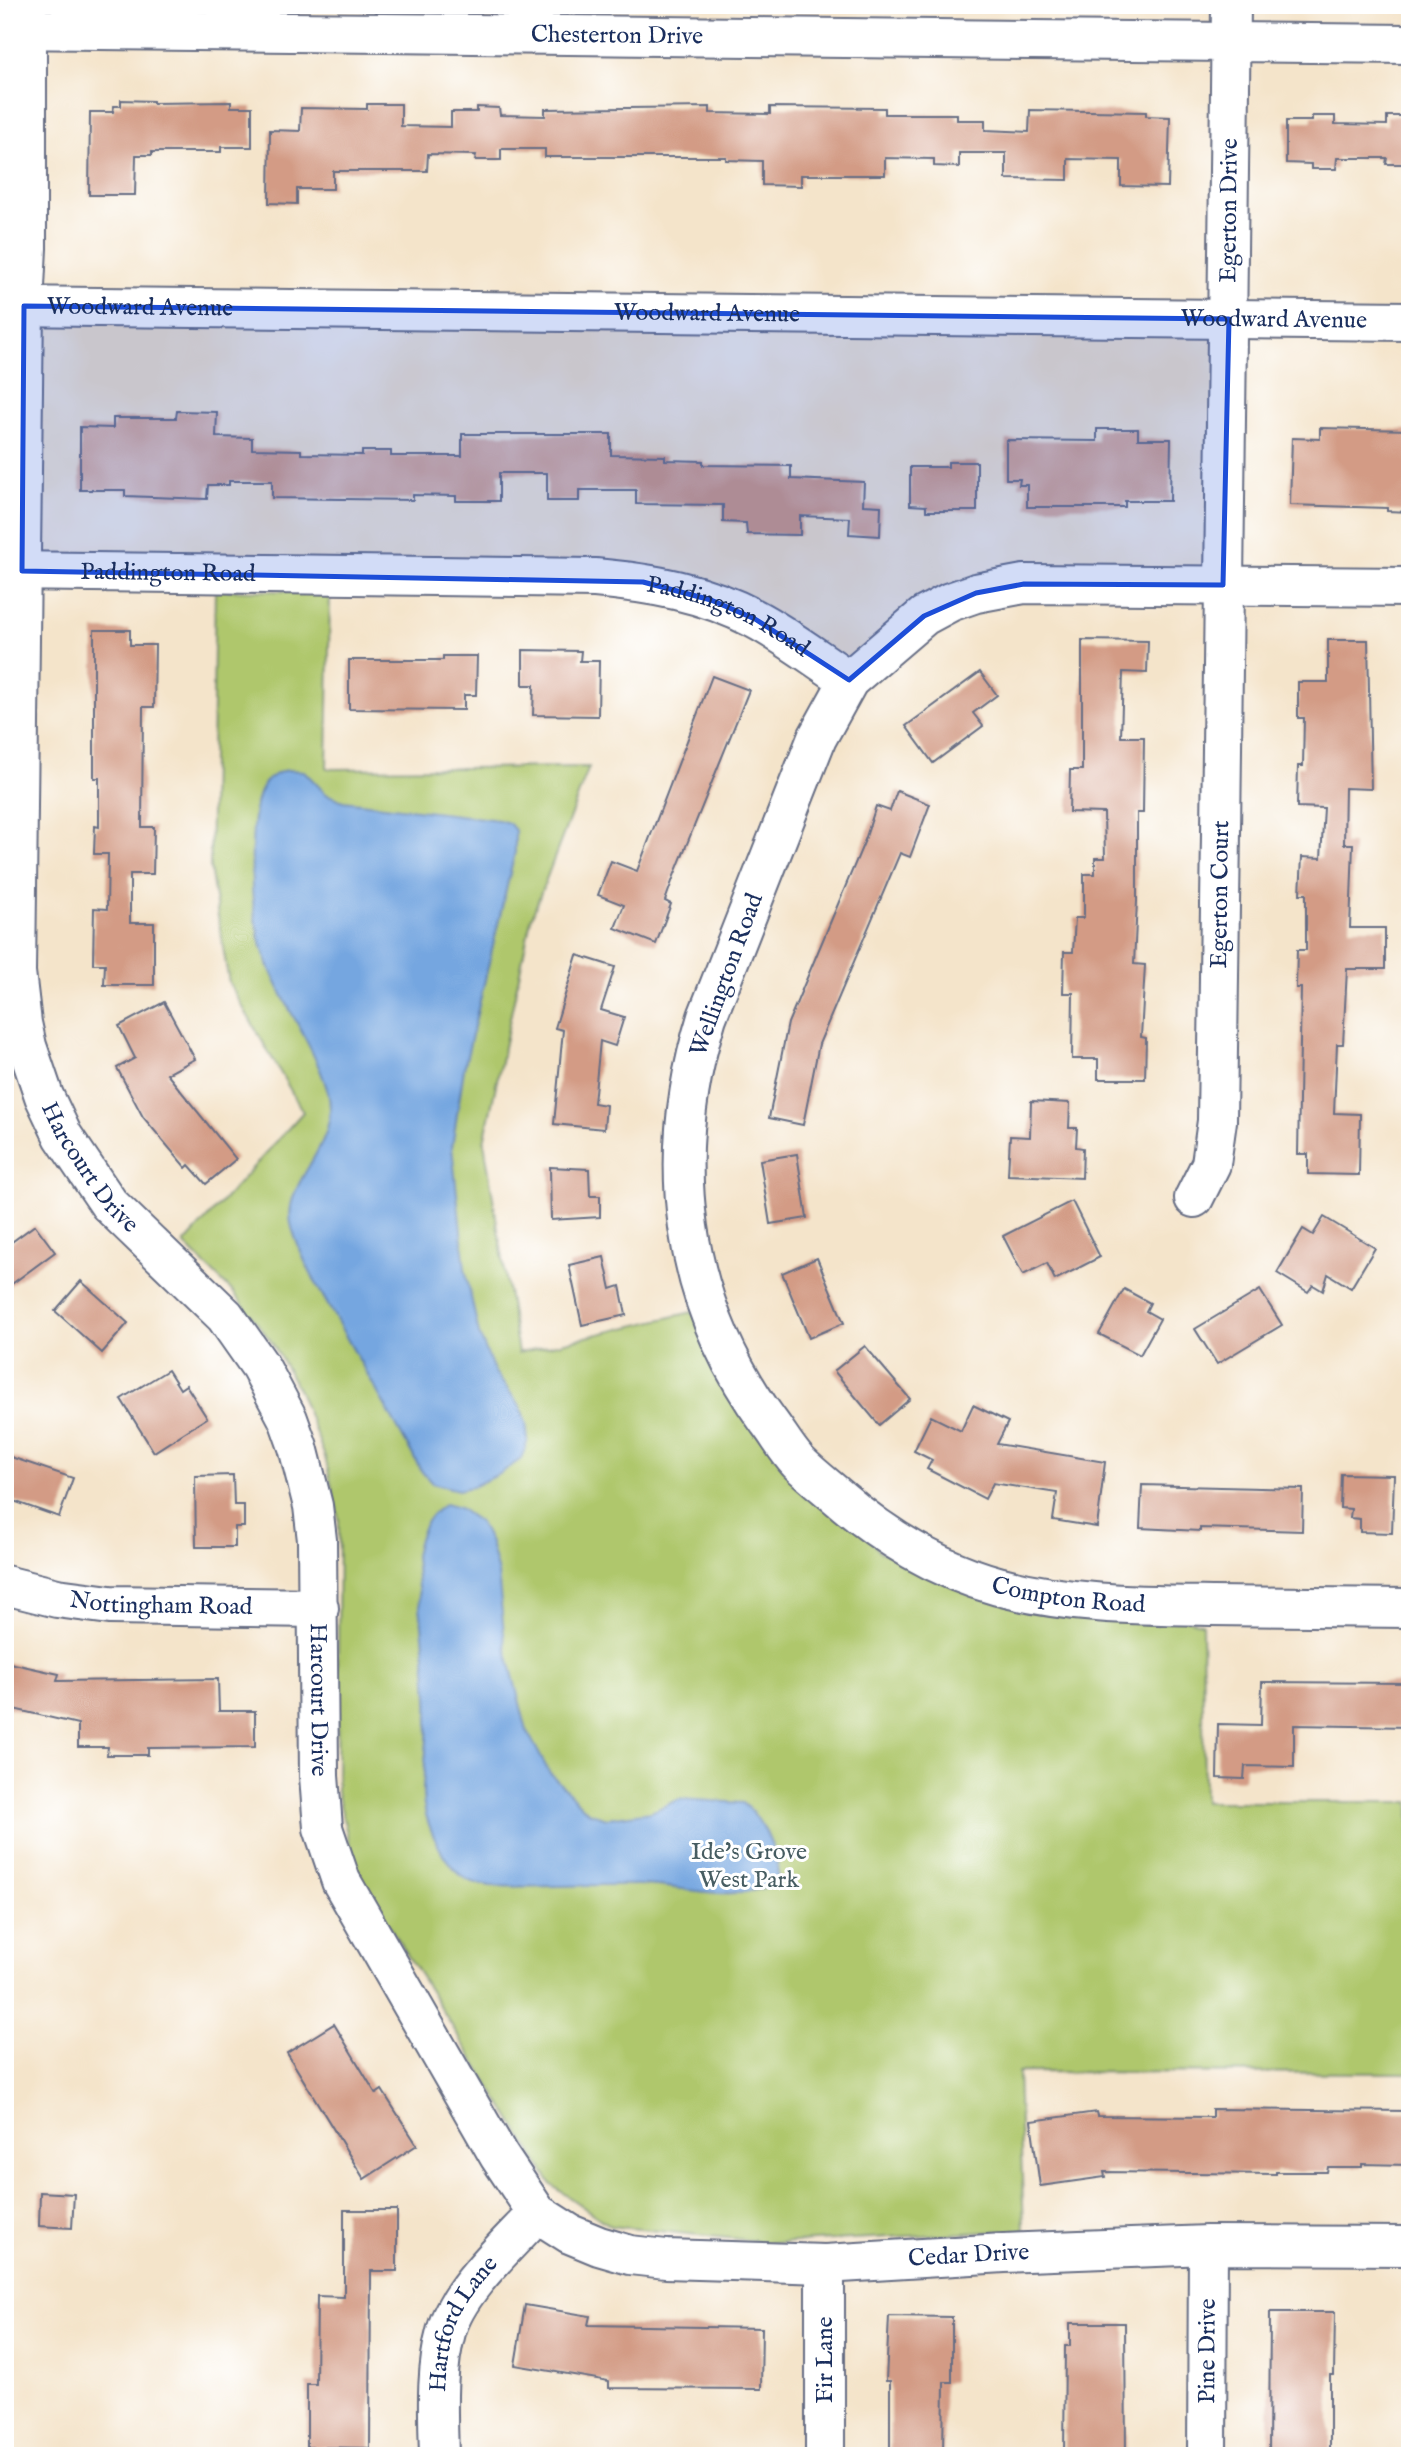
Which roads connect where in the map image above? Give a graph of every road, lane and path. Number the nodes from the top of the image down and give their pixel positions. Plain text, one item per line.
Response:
1 (20, 21) edge
2 (1231, 24) edge
3 (1410, 44) edge
4 (15, 306) edge
5 (1228, 319) junction
6 (1410, 321) edge
7 (14, 571) edge
8 (1223, 585) junction
9 (1410, 587) edge
10 (849, 680) junction
11 (1194, 1198) dead end
12 (779, 1436) joint
13 (5, 1585) edge
14 (319, 1608) junction
15 (1410, 1608) edge
16 (537, 2213) junction
17 (1208, 2245) junction
18 (1410, 2246) edge
19 (825, 2264) junction
20 (439, 2456) edge
21 (825, 2456) edge
22 (1207, 2456) edge

1 - 2 street, Chesterton Drive
1 - 4 street, Harcourt Drive
2 - 3 street, Chesterton Drive
2 - 5 street, Egerton Drive
4 - 5 street, Woodward Avenue
4 - 7 street, Harcourt Drive
5 - 6 street, Woodward Avenue
5 - 8 street, Egerton Drive
7 - 10 street, Paddington Road
7 - 14 street, Harcourt Drive
8 - 9 street
8 - 10 street
8 - 11 street, Egerton Court
10 - 12 street, Wellington Road
12 - 15 street, Compton Road
13 - 14 street, Nottingham Road
14 - 16 street, Harcourt Drive
16 - 19 street, Cedar Drive
16 - 20 street, Hartford Lane
17 - 18 street, Cedar Drive
17 - 19 street, Cedar Drive
17 - 22 street, Pine Drive
19 - 21 street, Fir Lane

